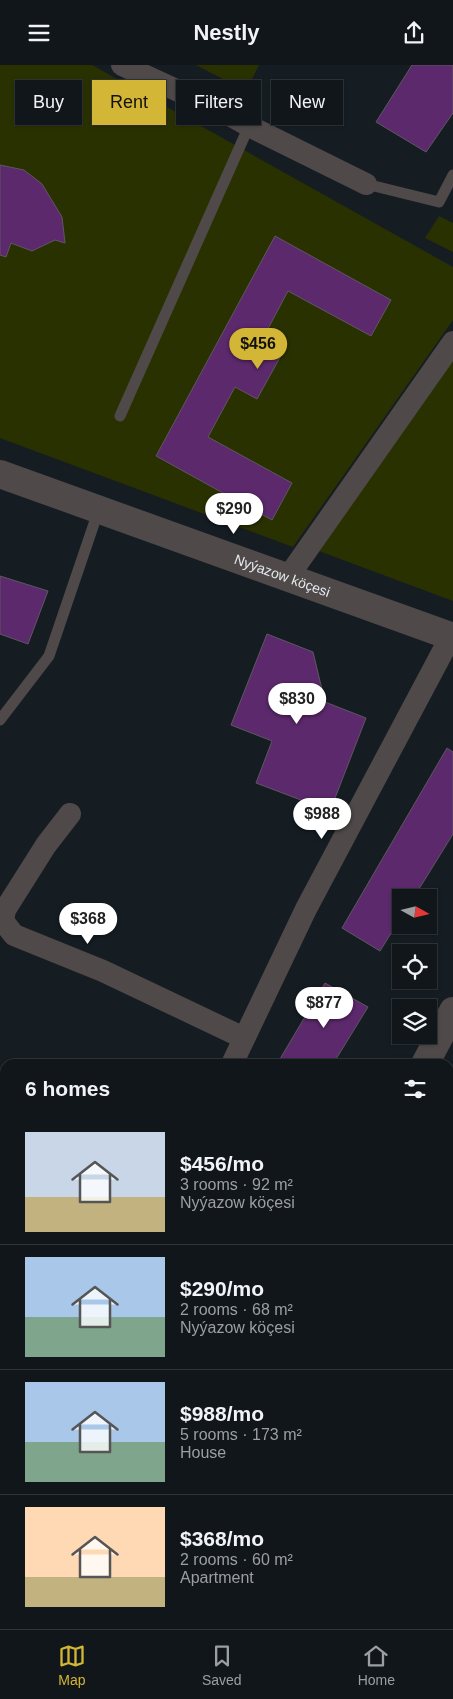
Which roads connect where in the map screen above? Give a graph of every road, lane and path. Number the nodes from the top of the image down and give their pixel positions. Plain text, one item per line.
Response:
1 (122, 65) edge
2 (249, 126) junction
3 (453, 175) edge
4 (366, 185) joint
5 (453, 341) edge
6 (120, 416) dead end
7 (0, 473) edge
8 (99, 509) junction
9 (288, 577) junction
10 (452, 637) edge
11 (0, 720) edge
12 (70, 814) dead end
13 (453, 1011) edge
14 (244, 1038) junction
15 (234, 1059) edge
16 (428, 1059) edge

1 - 2 street
2 - 4 street
2 - 6 lane
3 - 4 lane
5 - 9 street
7 - 8 street, Nyýazow köçesi
8 - 9 street, Nyýazow köçesi
8 - 11 lane
9 - 10 street, Nyýazow köçesi
10 - 14 street
12 - 14 street
13 - 16 street
14 - 15 street

